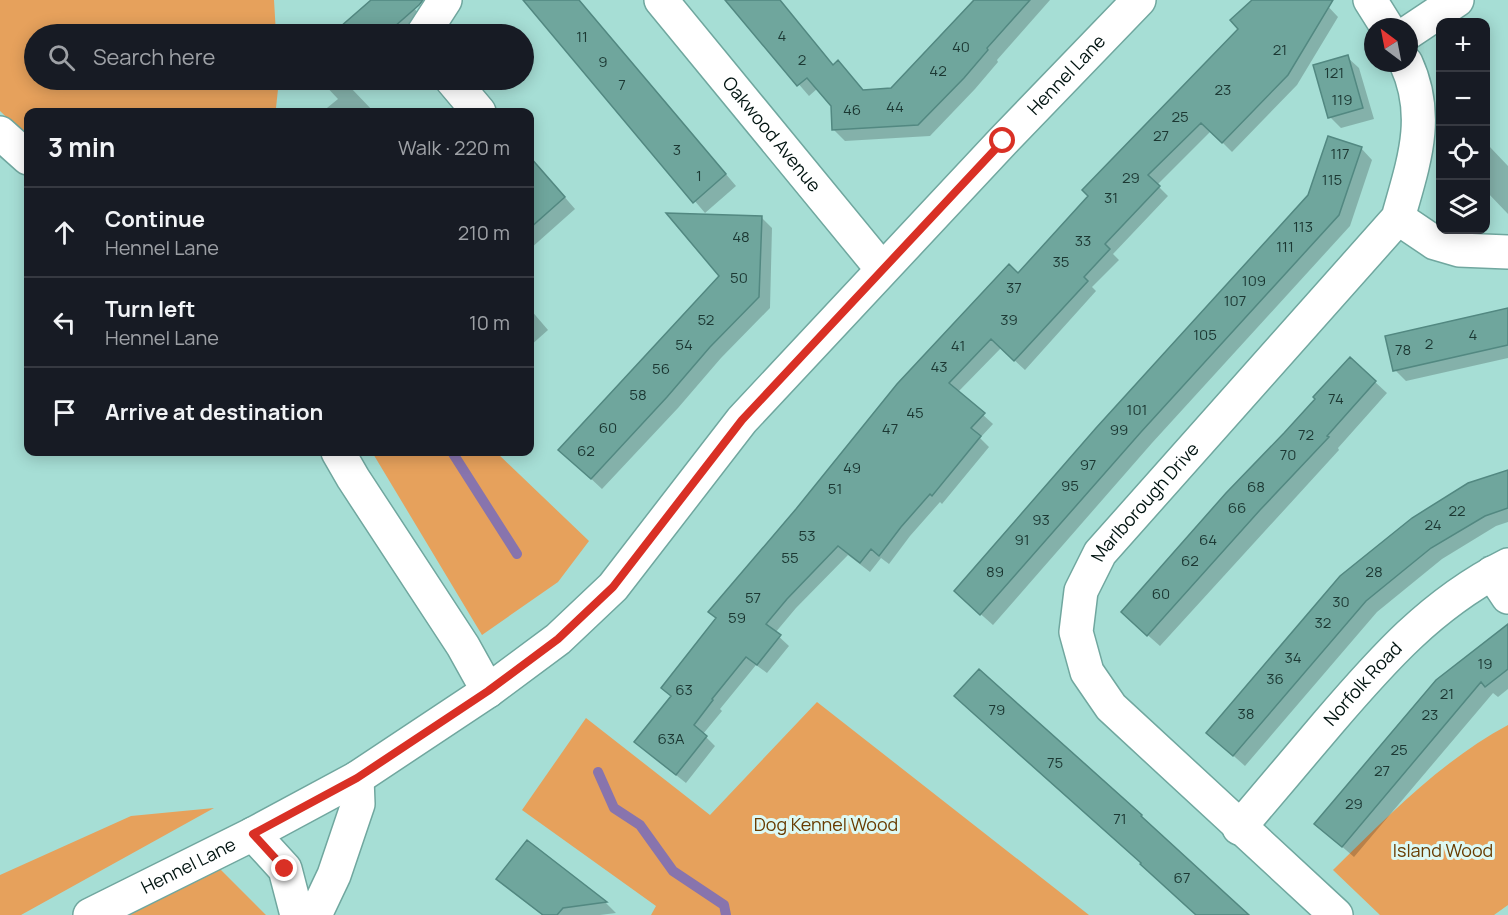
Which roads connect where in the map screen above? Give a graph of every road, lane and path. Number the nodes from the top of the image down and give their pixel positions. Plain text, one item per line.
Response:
1 (445, 0) edge
2 (661, 0) edge
3 (1139, 0) edge
4 (1370, 0) edge
5 (1457, 0) edge
6 (1381, 18) edge
7 (429, 24) edge
8 (1418, 26) edge
9 (1410, 72) edge
10 (460, 90) edge
11 (476, 108) edge
12 (0, 133) edge
13 (24, 154) edge
14 (1398, 218) junction
15 (1508, 252) edge
16 (882, 269) junction
17 (340, 456) edge
18 (1503, 578) edge
19 (488, 691) junction
20 (357, 778) junction
21 (1239, 828) junction
22 (253, 834) junction
23 (90, 915) edge
24 (297, 915) edge
25 (315, 915) edge
26 (1335, 915) edge

1 - 7 street
2 - 16 street, Oakwood Avenue
3 - 16 street, Hennel Lane
4 - 6 street
5 - 8 street
9 - 14 street, Marlborough Drive
10 - 11 street
12 - 13 street
14 - 15 street
14 - 21 street, Marlborough Drive
16 - 19 street, Hennel Lane
17 - 19 street
18 - 21 street, Norfolk Road
19 - 20 street, Hennel Lane
20 - 22 street, Hennel Lane
20 - 25 street
21 - 26 street, Marlborough Drive
22 - 23 street, Hennel Lane
22 - 24 street, Hennel Lane

